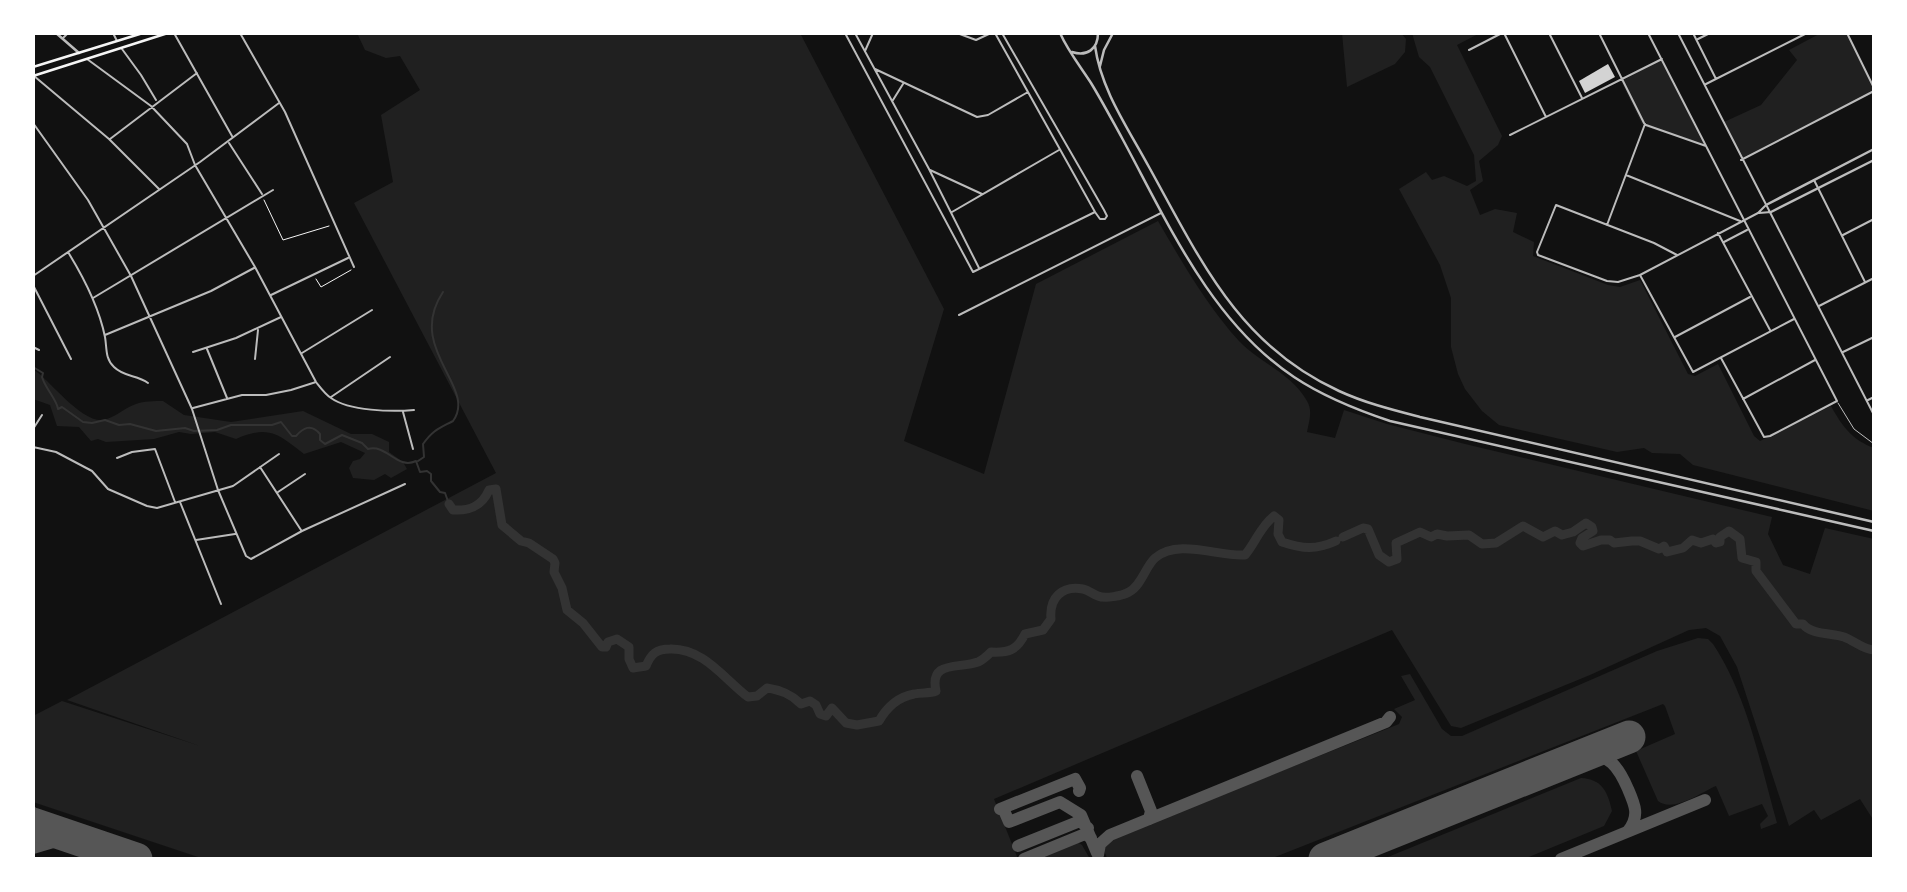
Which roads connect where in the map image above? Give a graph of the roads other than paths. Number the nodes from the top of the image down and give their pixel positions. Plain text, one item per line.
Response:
1 (56, 33) edge
2 (68, 33) edge
3 (113, 33) edge
4 (143, 33) edge
5 (168, 33) edge
6 (174, 33) edge
7 (240, 33) edge
8 (845, 33) edge
9 (855, 33) edge
10 (873, 33) edge
11 (957, 33) edge
12 (991, 33) edge
13 (995, 33) edge
14 (1002, 33) edge
15 (1098, 33) edge
16 (1113, 33) edge
17 (1503, 33) edge
18 (1549, 33) edge
19 (1599, 33) edge
20 (1648, 33) edge
21 (1678, 33) edge
22 (1693, 33) edge
23 (1710, 33) edge
24 (1807, 33) edge
25 (1847, 33) edge
26 (1061, 35) edge
27 (62, 39) junction
28 (1696, 40) junction
29 (117, 41) junction
30 (859, 41) junction
31 (852, 46) junction
32 (1095, 46) junction
33 (122, 48) junction
34 (1069, 50) junction
35 (1469, 50) dead end
36 (865, 51) junction
37 (79, 53) junction
38 (87, 59) junction
39 (1017, 59) junction
40 (1662, 59) junction
41 (1012, 62) junction
42 (33, 67) edge
43 (874, 69) junction
44 (1099, 69) junction
45 (197, 73) junction
46 (34, 76) edge
47 (1716, 79) junction
48 (1622, 80) junction
49 (904, 82) junction
50 (1705, 85) junction
51 (1874, 89) edge
52 (1029, 92) junction
53 (1583, 100) junction
54 (893, 101) junction
55 (157, 102) junction
56 (279, 103) junction
57 (151, 106) junction
58 (897, 109) junction
59 (888, 113) junction
60 (1546, 118) junction
61 (33, 123) edge
62 (1645, 124) junction
63 (1510, 135) dead end
64 (232, 137) junction
65 (110, 139) junction
66 (228, 141) junction
67 (1706, 146) junction
68 (1060, 149) junction
69 (1874, 149) edge
70 (1741, 160) junction
71 (1874, 160) edge
72 (195, 164) junction
73 (929, 169) junction
74 (1626, 174) junction
75 (1084, 176) junction
76 (1077, 180) junction
77 (1814, 180) junction
78 (1818, 189) junction
79 (160, 190) junction
80 (273, 190) dead end
81 (982, 194) junction
82 (262, 195) junction
83 (946, 204) junction
84 (1766, 205) junction
85 (938, 208) junction
86 (1095, 212) junction
87 (1770, 212) junction
88 (951, 213) junction
89 (1162, 213) junction
90 (1758, 213) junction
91 (226, 218) junction
92 (1874, 219) edge
93 (1742, 220) junction
94 (1607, 225) junction
95 (104, 226) junction
96 (1748, 230) junction
97 (1718, 233) junction
98 (1842, 236) junction
99 (1723, 243) junction
100 (68, 252) junction
101 (1677, 255) junction
102 (349, 257) junction
103 (255, 267) junction
104 (354, 267) road end
105 (980, 269) junction
106 (1640, 275) junction
107 (33, 276) edge
108 (131, 276) junction
109 (1874, 278) edge
110 (1865, 282) junction
111 (33, 285) edge
112 (270, 295) junction
113 (1752, 296) junction
114 (93, 298) junction
115 (1818, 306) junction
116 (372, 310) dead end
117 (959, 315) dead end
118 (150, 316) junction
119 (282, 317) junction
120 (1795, 319) junction
121 (258, 329) junction
122 (1770, 331) junction
123 (104, 335) junction
124 (1874, 337) edge
125 (1674, 338) junction
126 (33, 347) edge
127 (206, 348) junction
128 (39, 350) dead end
129 (193, 352) dead end
130 (301, 353) junction
131 (1842, 353) junction
132 (390, 358) dead end
133 (1721, 358) junction
134 (71, 359) dead end
135 (255, 359) dead end
136 (1816, 359) junction
137 (316, 382) junction
138 (148, 383) dead end
139 (1874, 397) edge
140 (227, 398) junction
141 (331, 398) junction
142 (1742, 399) junction
143 (1837, 401) junction
144 (1867, 401) junction
145 (192, 409) junction
146 (414, 410) dead end
147 (403, 411) junction
148 (42, 415) dead end
149 (1874, 415) edge
150 (33, 429) edge
151 (1874, 444) edge
152 (33, 447) edge
153 (413, 449) dead end
154 (279, 454) dead end
155 (117, 458) dead end
156 (260, 467) junction
157 (305, 474) dead end
158 (405, 484) dead end
159 (218, 490) junction
160 (277, 493) junction
161 (180, 502) junction
162 (176, 503) junction
163 (1874, 523) edge
164 (302, 531) junction
165 (1874, 531) edge
166 (236, 533) junction
167 (194, 540) junction
168 (221, 604) dead end

1 - 27 street
2 - 27 street
3 - 29 street
4 - 29 main road
5 - 33 main road
6 - 45 street
7 - 56 street
8 - 31 street
9 - 30 street
10 - 36 street
11 - 12 street
13 - 41 street
14 - 39 street
15 - 32 street
16 - 44 street
17 - 35 street
17 - 60 street
18 - 53 street
19 - 48 street
20 - 40 street
21 - 50 street
22 - 28 street
23 - 28 street
24 - 47 street
25 - 51 street
26 - 34 street
27 - 37 street
28 - 47 street
29 - 37 main road
30 - 31 street
30 - 36 street
31 - 59 street
32 - 34 street
32 - 44 street
33 - 38 main road
33 - 55 street
34 - 89 street
36 - 43 street
37 - 38 main road
37 - 42 main road
38 - 46 main road
38 - 57 street
39 - 41 street
39 - 75 street
40 - 48 street
40 - 67 street
41 - 52 street
43 - 49 street
43 - 54 street
44 - 163 street
45 - 55 street
45 - 64 street
46 - 65 street
47 - 50 street
48 - 53 street
48 - 62 street
49 - 52 street
49 - 54 street
50 - 70 street
51 - 70 street
52 - 68 street
53 - 60 street
54 - 58 street
55 - 57 street
56 - 64 street
56 - 102 street
57 - 65 street
57 - 72 street
58 - 59 street
58 - 73 street
59 - 85 street
60 - 63 street
61 - 95 street
62 - 67 street
62 - 74 street
64 - 66 street
65 - 79 street
66 - 72 street
66 - 82 street
67 - 93 street
68 - 76 street
68 - 81 street
69 - 77 street
70 - 84 street
71 - 78 street
72 - 79 street
72 - 91 street
73 - 81 street
73 - 83 street
74 - 93 street
74 - 94 street
75 - 76 street
75 - 86 street
76 - 86 street
77 - 78 street
77 - 84 street
78 - 87 street
78 - 98 street
79 - 95 street
80 - 82 street
81 - 88 street
82 - 91 street
83 - 85 street
83 - 88 street
84 - 87 street
84 - 90 street
85 - 105 street
86 - 105 street
87 - 90 street
87 - 115 street
88 - 105 street
89 - 117 street
89 - 165 street
90 - 93 street
91 - 103 street
91 - 108 street
92 - 98 street
93 - 96 street
93 - 97 street
94 - 101 street
94 - 106 street
95 - 100 street
95 - 108 street
96 - 99 street
96 - 120 street
97 - 99 street
97 - 101 street
98 - 110 street
99 - 113 street
100 - 107 street
100 - 114 street
101 - 106 street
102 - 104 street
102 - 112 street
103 - 112 street
103 - 118 street
106 - 125 street
108 - 114 street
108 - 118 street
109 - 110 street
110 - 115 street
111 - 134 street
112 - 119 street
113 - 122 street
113 - 125 street
114 - 123 street
115 - 131 street
116 - 130 street
118 - 123 street
118 - 145 street
119 - 121 street
119 - 130 street
120 - 122 street
120 - 136 street
121 - 127 street
121 - 135 street
122 - 133 street
123 - 138 street
124 - 131 street
125 - 133 street
126 - 128 street
127 - 129 street
127 - 140 street
130 - 137 street
131 - 144 street
132 - 141 street
133 - 142 street
136 - 142 street
136 - 143 street
137 - 140 street
137 - 141 street
139 - 144 street
140 - 145 street
141 - 147 street
142 - 143 street
143 - 151 lane
144 - 149 street
145 - 159 street
146 - 147 street
147 - 153 street
148 - 150 street
152 - 162 street
154 - 156 street
155 - 162 street
156 - 159 street
156 - 160 street
157 - 160 street
158 - 164 street
159 - 161 street
159 - 166 street
160 - 164 street
161 - 162 street
161 - 167 street
164 - 166 street
166 - 167 street
167 - 168 street

